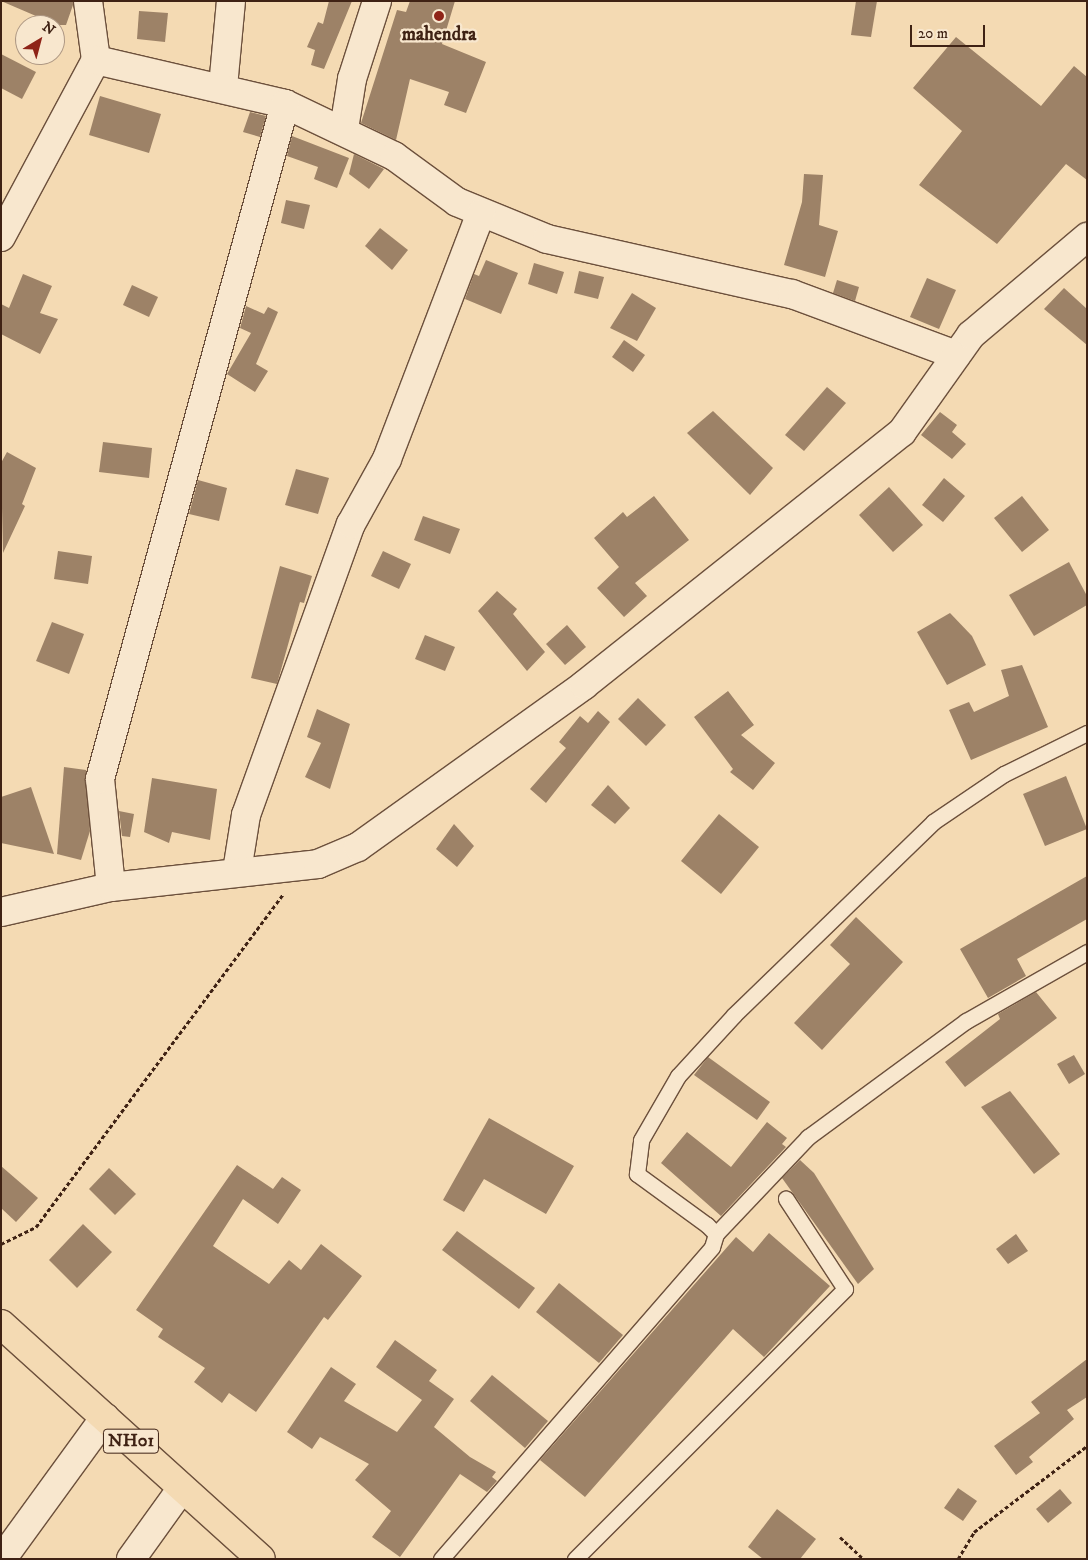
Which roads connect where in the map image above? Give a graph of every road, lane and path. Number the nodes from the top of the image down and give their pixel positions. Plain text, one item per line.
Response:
1 (88, 1) edge
2 (231, 1) edge
3 (377, 1) edge
4 (96, 60) junction
5 (223, 87) junction
6 (285, 104) junction
7 (344, 129) junction
8 (481, 213) junction
9 (1087, 237) edge
10 (1, 238) edge
11 (956, 355) junction
12 (1087, 733) edge
13 (305, 865) junction
14 (236, 871) junction
15 (111, 886) junction
16 (1, 912) edge
17 (1087, 952) edge
18 (786, 1199) dead end
19 (716, 1234) junction
20 (1, 1244) edge
21 (1, 1324) edge
22 (105, 1418) junction
23 (1087, 1446) edge
24 (182, 1488) junction
25 (840, 1537) dead end
26 (2, 1559) edge
27 (131, 1559) edge
28 (261, 1559) edge
29 (441, 1559) edge
30 (575, 1559) edge
31 (864, 1559) edge
32 (958, 1559) edge

1 - 4 street
2 - 5 street
3 - 7 street
4 - 5 street
4 - 10 street
5 - 6 street
6 - 7 street
6 - 15 street
7 - 8 street
8 - 11 street
8 - 14 street
9 - 11 street
11 - 13 street
12 - 19 lane
13 - 14 street
13 - 20 path
14 - 15 street
15 - 16 street
17 - 19 lane
18 - 30 lane
19 - 29 lane
21 - 22 highway, NH01
22 - 24 highway, NH01
22 - 26 street
23 - 32 path
24 - 27 street
24 - 28 highway, NH01
25 - 31 path

